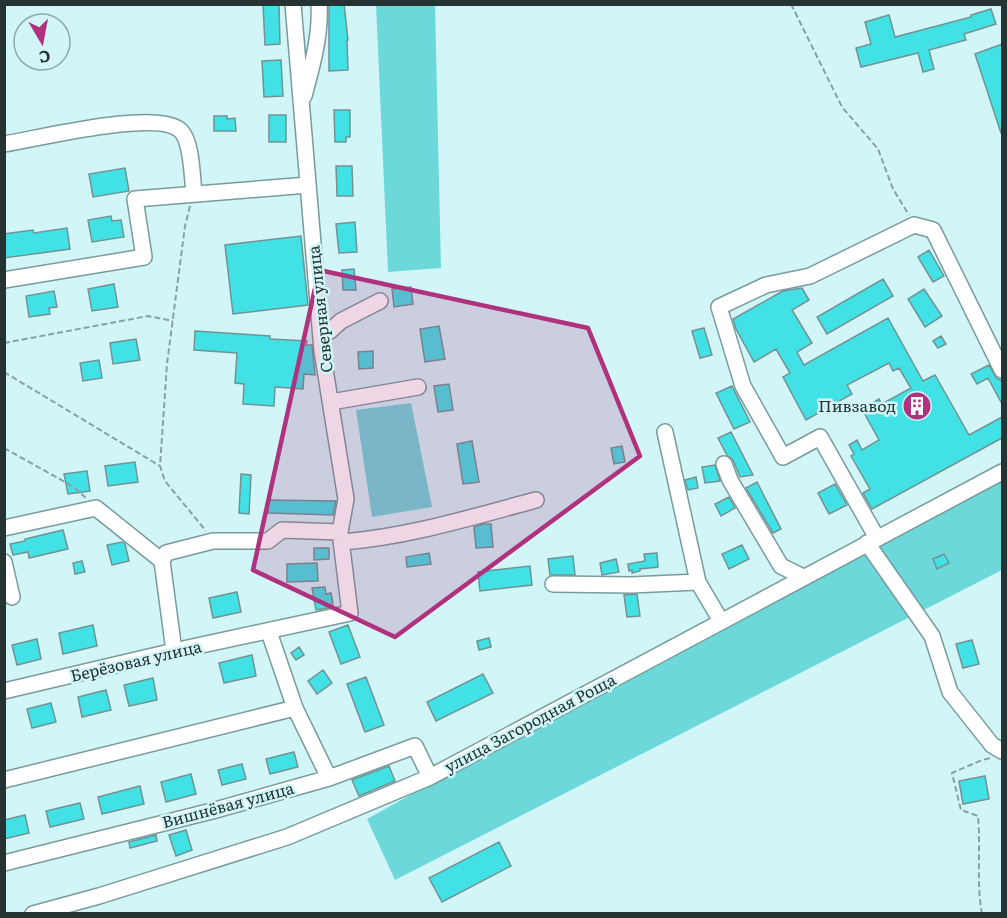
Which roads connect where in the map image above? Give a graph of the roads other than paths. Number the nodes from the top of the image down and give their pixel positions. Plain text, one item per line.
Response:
1 (293, 4) edge
2 (319, 4) edge
3 (301, 105) junction
4 (4, 144) edge
5 (308, 185) junction
6 (194, 193) junction
7 (4, 280) edge
8 (380, 301) dead end
9 (321, 335) junction
10 (1002, 370) edge
11 (418, 387) dead end
12 (331, 402) junction
13 (665, 432) dead end
14 (724, 464) dead end
15 (1002, 472) edge
16 (536, 500) dead end
17 (4, 528) edge
18 (341, 537) junction
19 (872, 541) junction
20 (162, 561) junction
21 (4, 562) edge
22 (803, 578) junction
23 (698, 582) junction
24 (553, 584) dead end
25 (12, 597) dead end
26 (350, 613) joint
27 (721, 621) junction
28 (269, 632) junction
29 (174, 651) junction
30 (4, 691) edge
31 (295, 708) junction
32 (997, 754) edge
33 (430, 777) junction
34 (329, 778) junction
35 (4, 780) edge
36 (4, 863) edge
37 (33, 914) edge

1 - 3 street, Северная улица
2 - 3 street
3 - 5 street, Северная улица
4 - 6 street
5 - 6 street
5 - 9 street, Северная улица
6 - 7 street
8 - 9 street
9 - 12 street, Северная улица
10 - 19 street
11 - 12 street
12 - 18 street, Северная улица
13 - 23 street
14 - 22 street
15 - 19 street, улица Загородная Роща
16 - 18 street
17 - 20 street
18 - 20 street
18 - 26 street, Северная улица
19 - 22 street, улица Загородная Роща
19 - 32 street
20 - 29 street
21 - 25 street
22 - 27 street, улица Загородная Роща
23 - 24 street
23 - 27 street
26 - 28 street, Берёзовая улица
27 - 33 street, улица Загородная Роща
28 - 29 street, Берёзовая улица
28 - 31 street
29 - 30 street, Берёзовая улица
31 - 34 street
31 - 35 street
33 - 34 street, Вишнёвая улица
33 - 37 street, улица Загородная Роща
34 - 36 street, Вишнёвая улица

